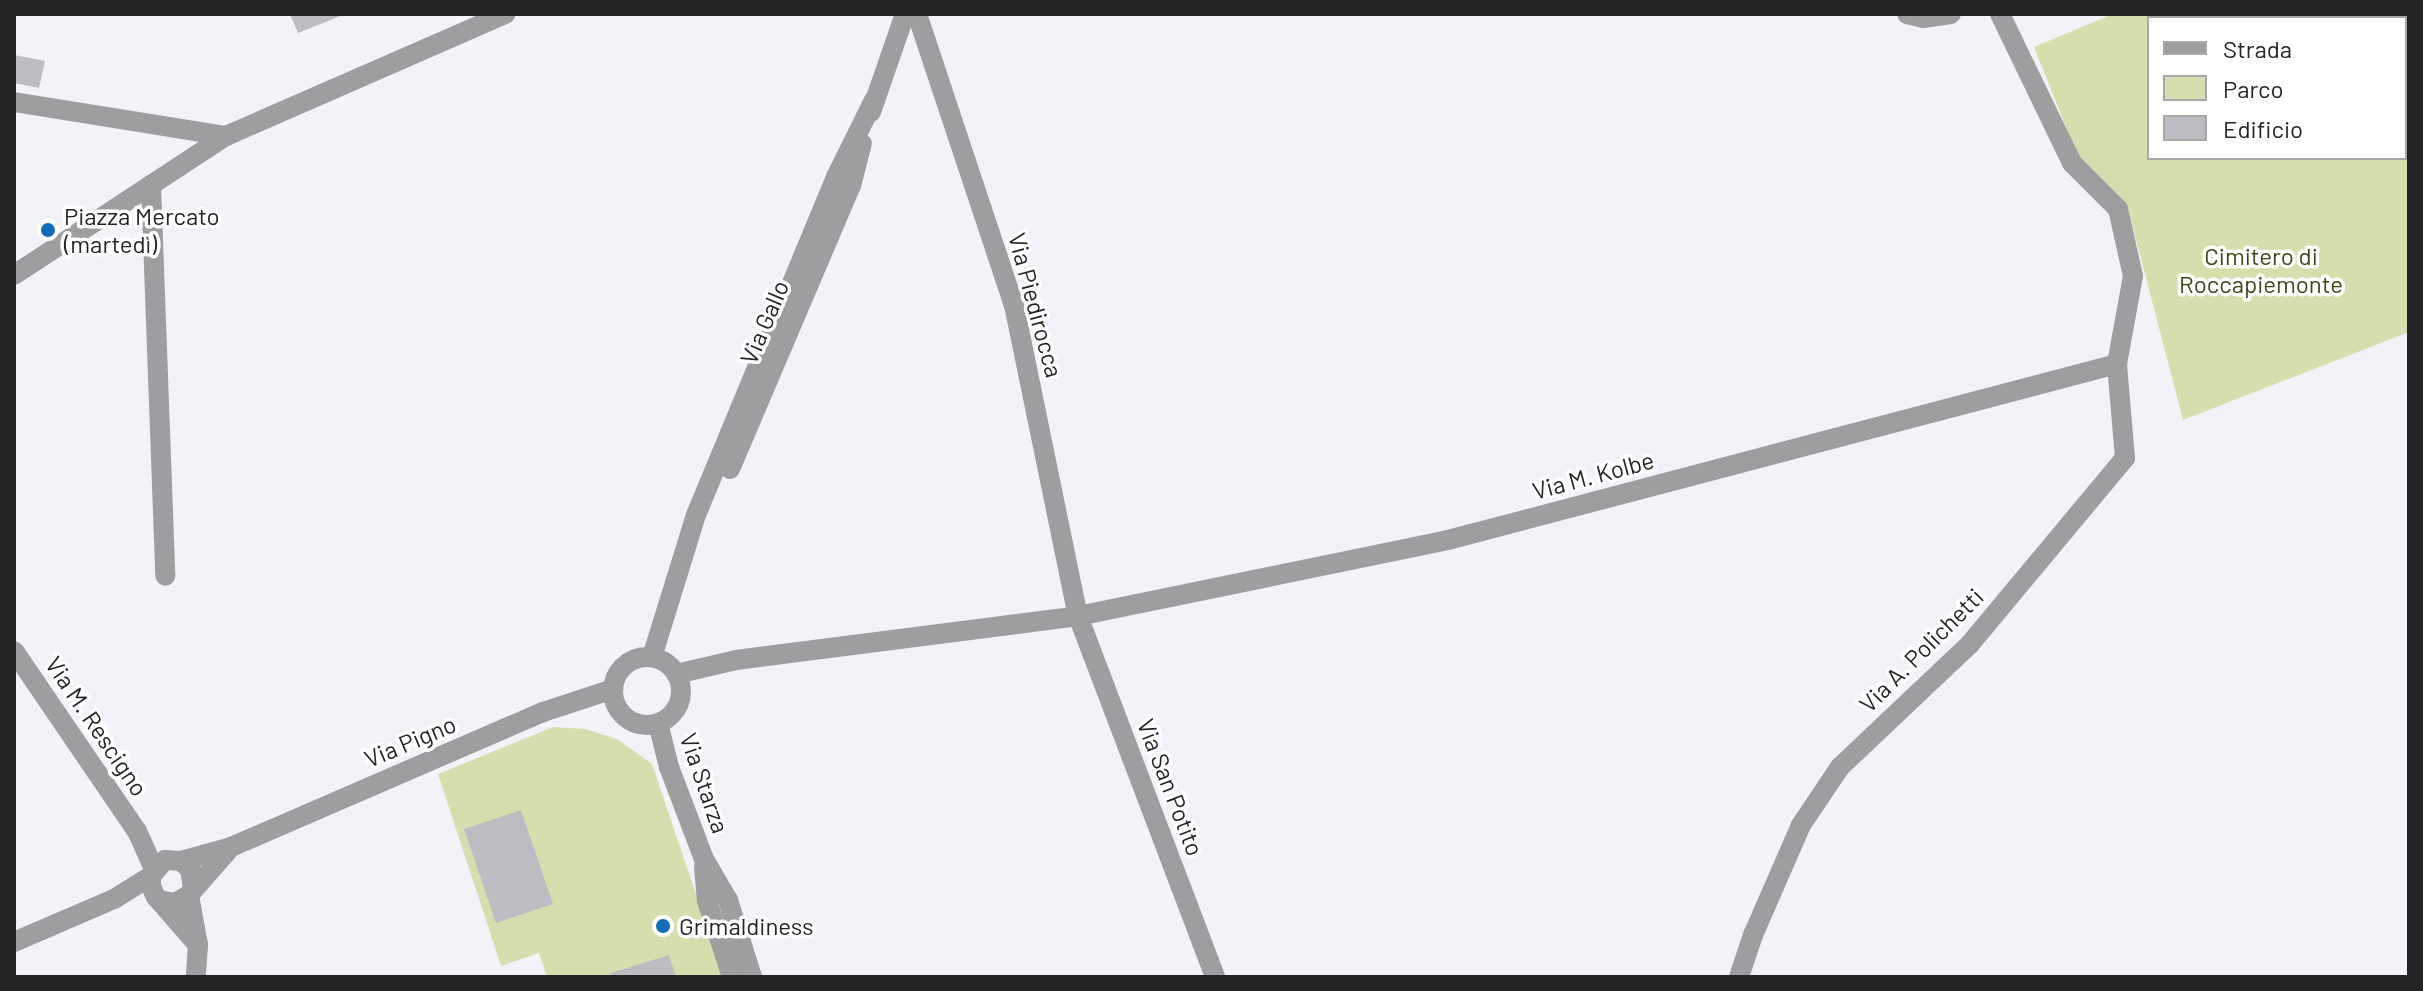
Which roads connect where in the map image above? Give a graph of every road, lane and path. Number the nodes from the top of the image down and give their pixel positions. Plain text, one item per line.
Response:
1 (505, 14) edge
2 (905, 14) edge
3 (917, 14) edge
4 (1907, 14) edge
5 (1951, 14) edge
6 (2000, 14) edge
7 (14, 102) edge
8 (226, 136) junction
9 (151, 185) junction
10 (14, 275) edge
11 (2117, 364) junction
12 (165, 576) dead end
13 (1078, 616) junction
14 (14, 651) edge
15 (652, 657) junction
16 (676, 674) junction
17 (613, 689) junction
18 (658, 723) junction
19 (137, 831) junction
20 (231, 847) junction
21 (704, 859) junction
22 (177, 860) junction
23 (152, 872) junction
24 (191, 891) junction
25 (114, 899) junction
26 (160, 899) junction
27 (14, 942) edge
28 (198, 945) junction
29 (196, 977) edge
30 (732, 977) edge
31 (752, 977) edge
32 (1215, 977) edge
33 (1739, 977) edge

1 - 8 street
2 - 15 street, Via Gallo
3 - 13 street, Via Piedirocca
4 - 5 street
6 - 11 street, Via A. Polichetti
7 - 8 street
8 - 9 street
9 - 10 street
9 - 12 street
11 - 13 street, Via M. Kolbe
11 - 33 street, Via A. Polichetti
13 - 16 street
13 - 32 street, Via San Potito
14 - 19 street, Via M. Rescigno
15 - 16 street
15 - 17 street
16 - 18 street, Via Starza
17 - 18 street, Via Starza
17 - 20 street, Via Pigno
18 - 21 street, Via Starza
19 - 22 street, Via M. Rescigno
19 - 23 street, Via M. Rescigno
20 - 22 street, Via Pigno
20 - 24 street, Via Pigno
21 - 30 street, Via Starza
21 - 31 street, Via Starza
22 - 23 street
22 - 24 street
23 - 25 street
23 - 26 street
24 - 26 street
24 - 28 street
25 - 26 street
25 - 27 street
26 - 28 street
28 - 29 street

